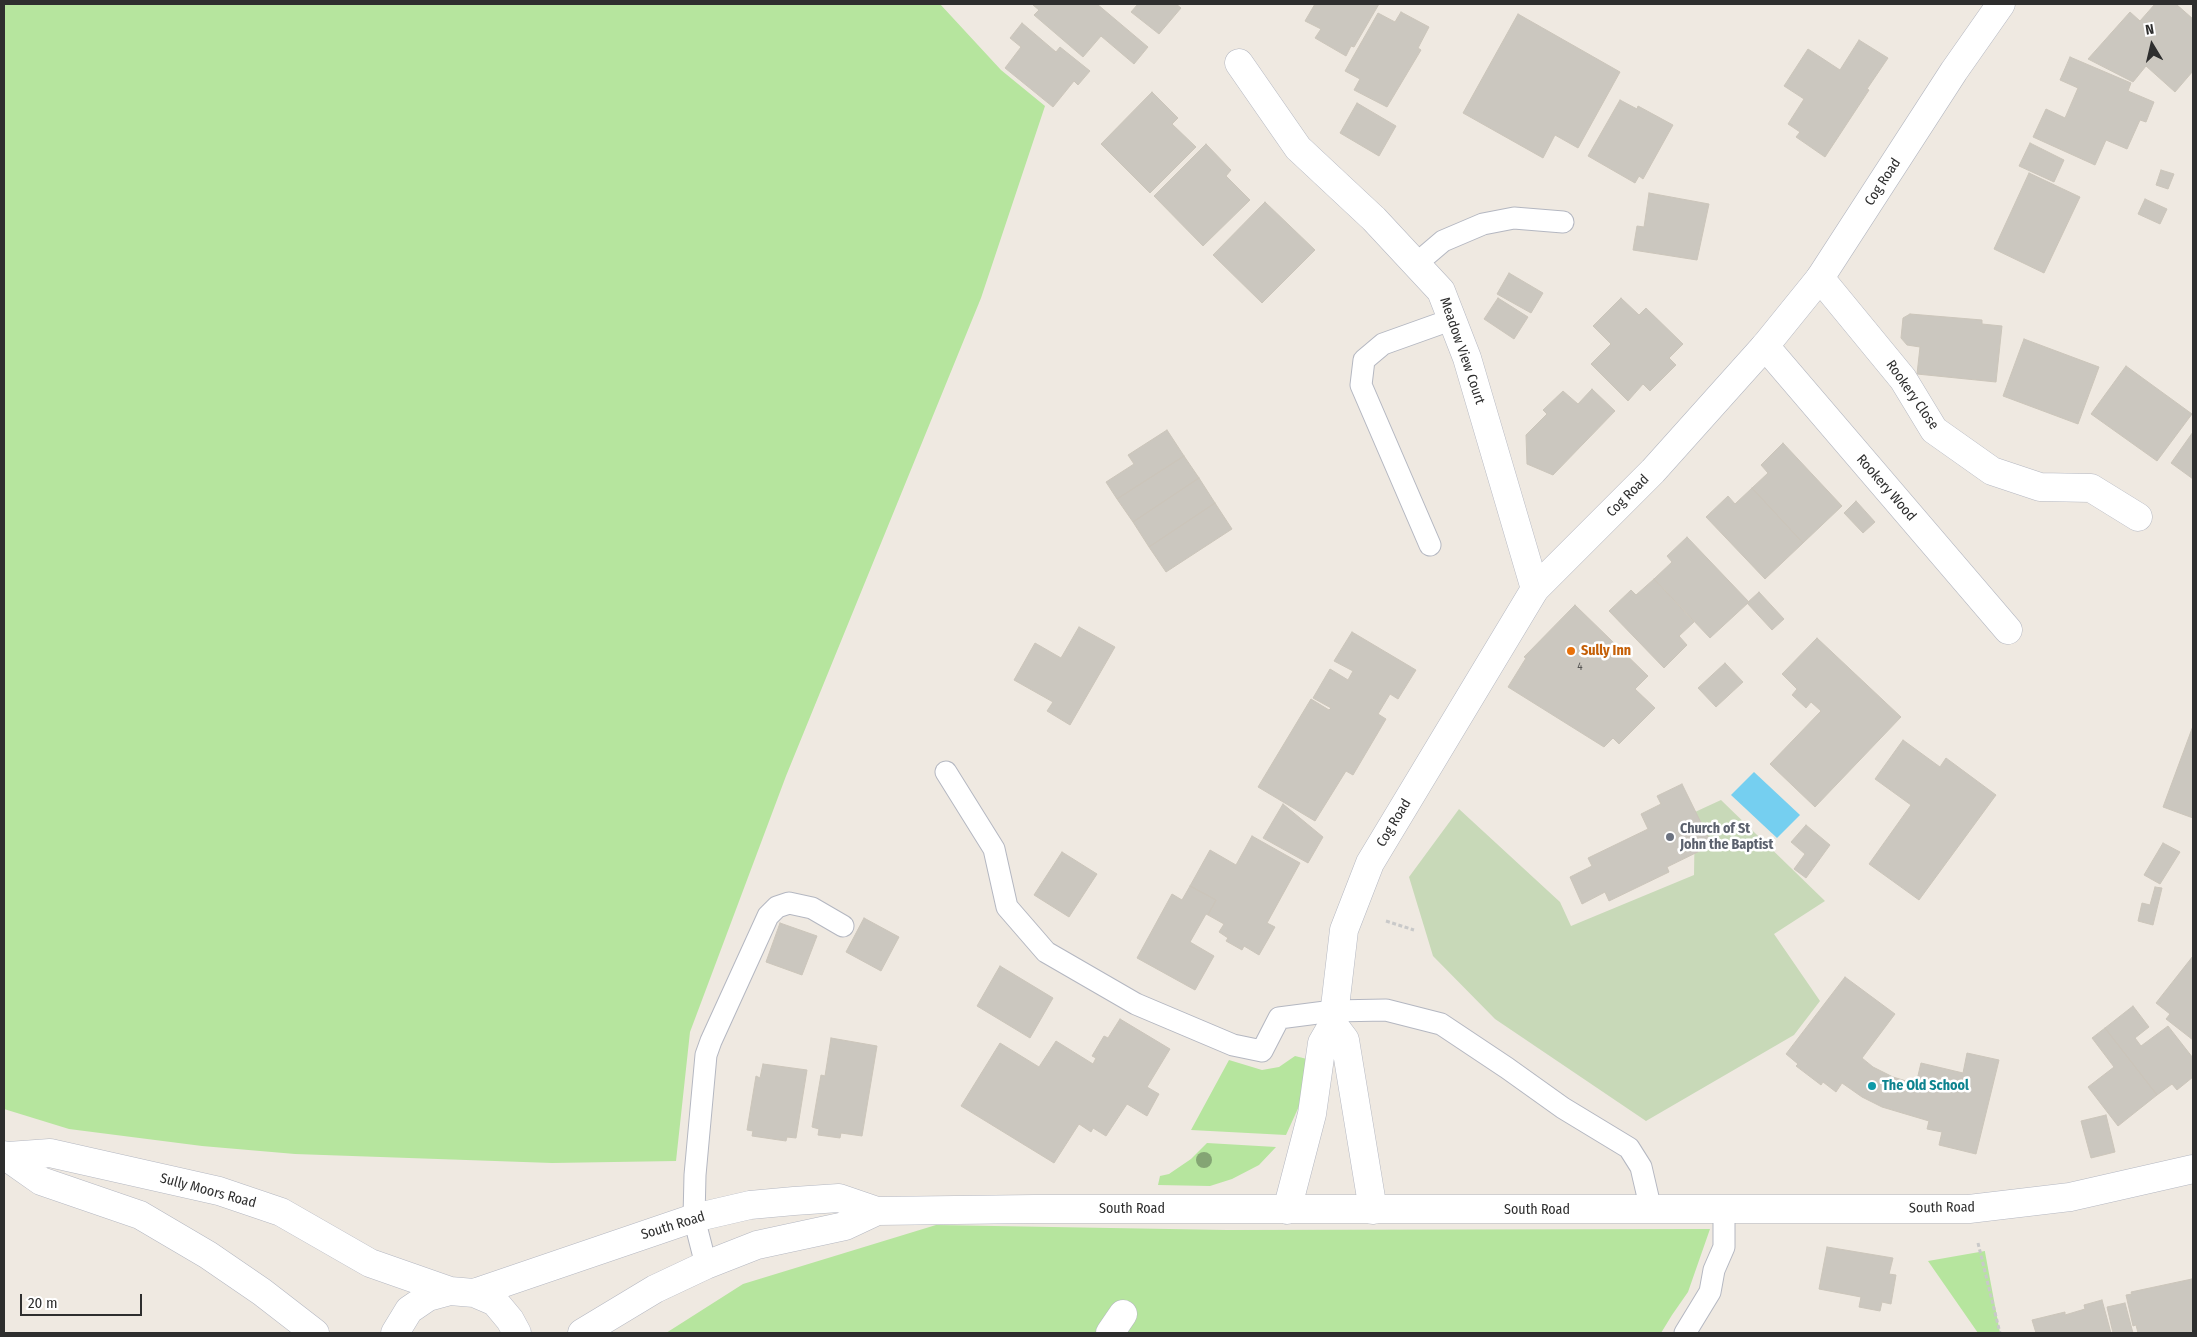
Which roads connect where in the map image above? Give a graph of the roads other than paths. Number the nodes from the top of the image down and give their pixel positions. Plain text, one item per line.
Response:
1 (2001, 4) edge
2 (1239, 64) dead end
3 (1562, 222) dead end
4 (1416, 264) junction
5 (1820, 278) junction
6 (1453, 319) junction
7 (1765, 346) junction
8 (2138, 517) dead end
9 (1430, 545) dead end
10 (1535, 590) junction
11 (2008, 630) dead end
12 (946, 772) dead end
13 (842, 926) dead end
14 (1333, 1017) junction
15 (6, 1156) edge
16 (2193, 1169) edge
17 (1287, 1210) junction
18 (1373, 1210) junction
19 (1651, 1210) junction
20 (1724, 1210) junction
21 (877, 1212) junction
22 (694, 1218) junction
23 (706, 1265) junction
24 (462, 1292) junction
25 (316, 1333) edge
26 (395, 1333) edge
27 (517, 1333) edge
28 (582, 1333) edge
29 (1684, 1333) edge

1 - 5 main road, Cog Road
2 - 4 main road, Meadow View Court
3 - 4 lane
4 - 6 main road, Meadow View Court
5 - 7 main road, Cog Road
5 - 8 main road, Rookery Close
6 - 9 lane
6 - 10 main road, Meadow View Court
7 - 10 main road, Cog Road
7 - 11 main road, Rookery Wood
10 - 14 main road, Cog Road
12 - 14 lane
13 - 22 lane
14 - 17 main road, Cog Road
14 - 18 main road
14 - 19 lane
15 - 24 main road, Sully Moors Road
15 - 25 main road, Sully Moors Road
16 - 20 main road, South Road
17 - 18 main road, South Road
17 - 21 main road, South Road
18 - 19 main road, South Road
19 - 20 main road, South Road
20 - 29 lane
21 - 22 main road, South Road
21 - 23 main road, South Road
22 - 23 lane
22 - 24 main road, South Road
23 - 28 main road, South Road
24 - 26 main road, South Road
24 - 27 main road, Sully Moors Road

